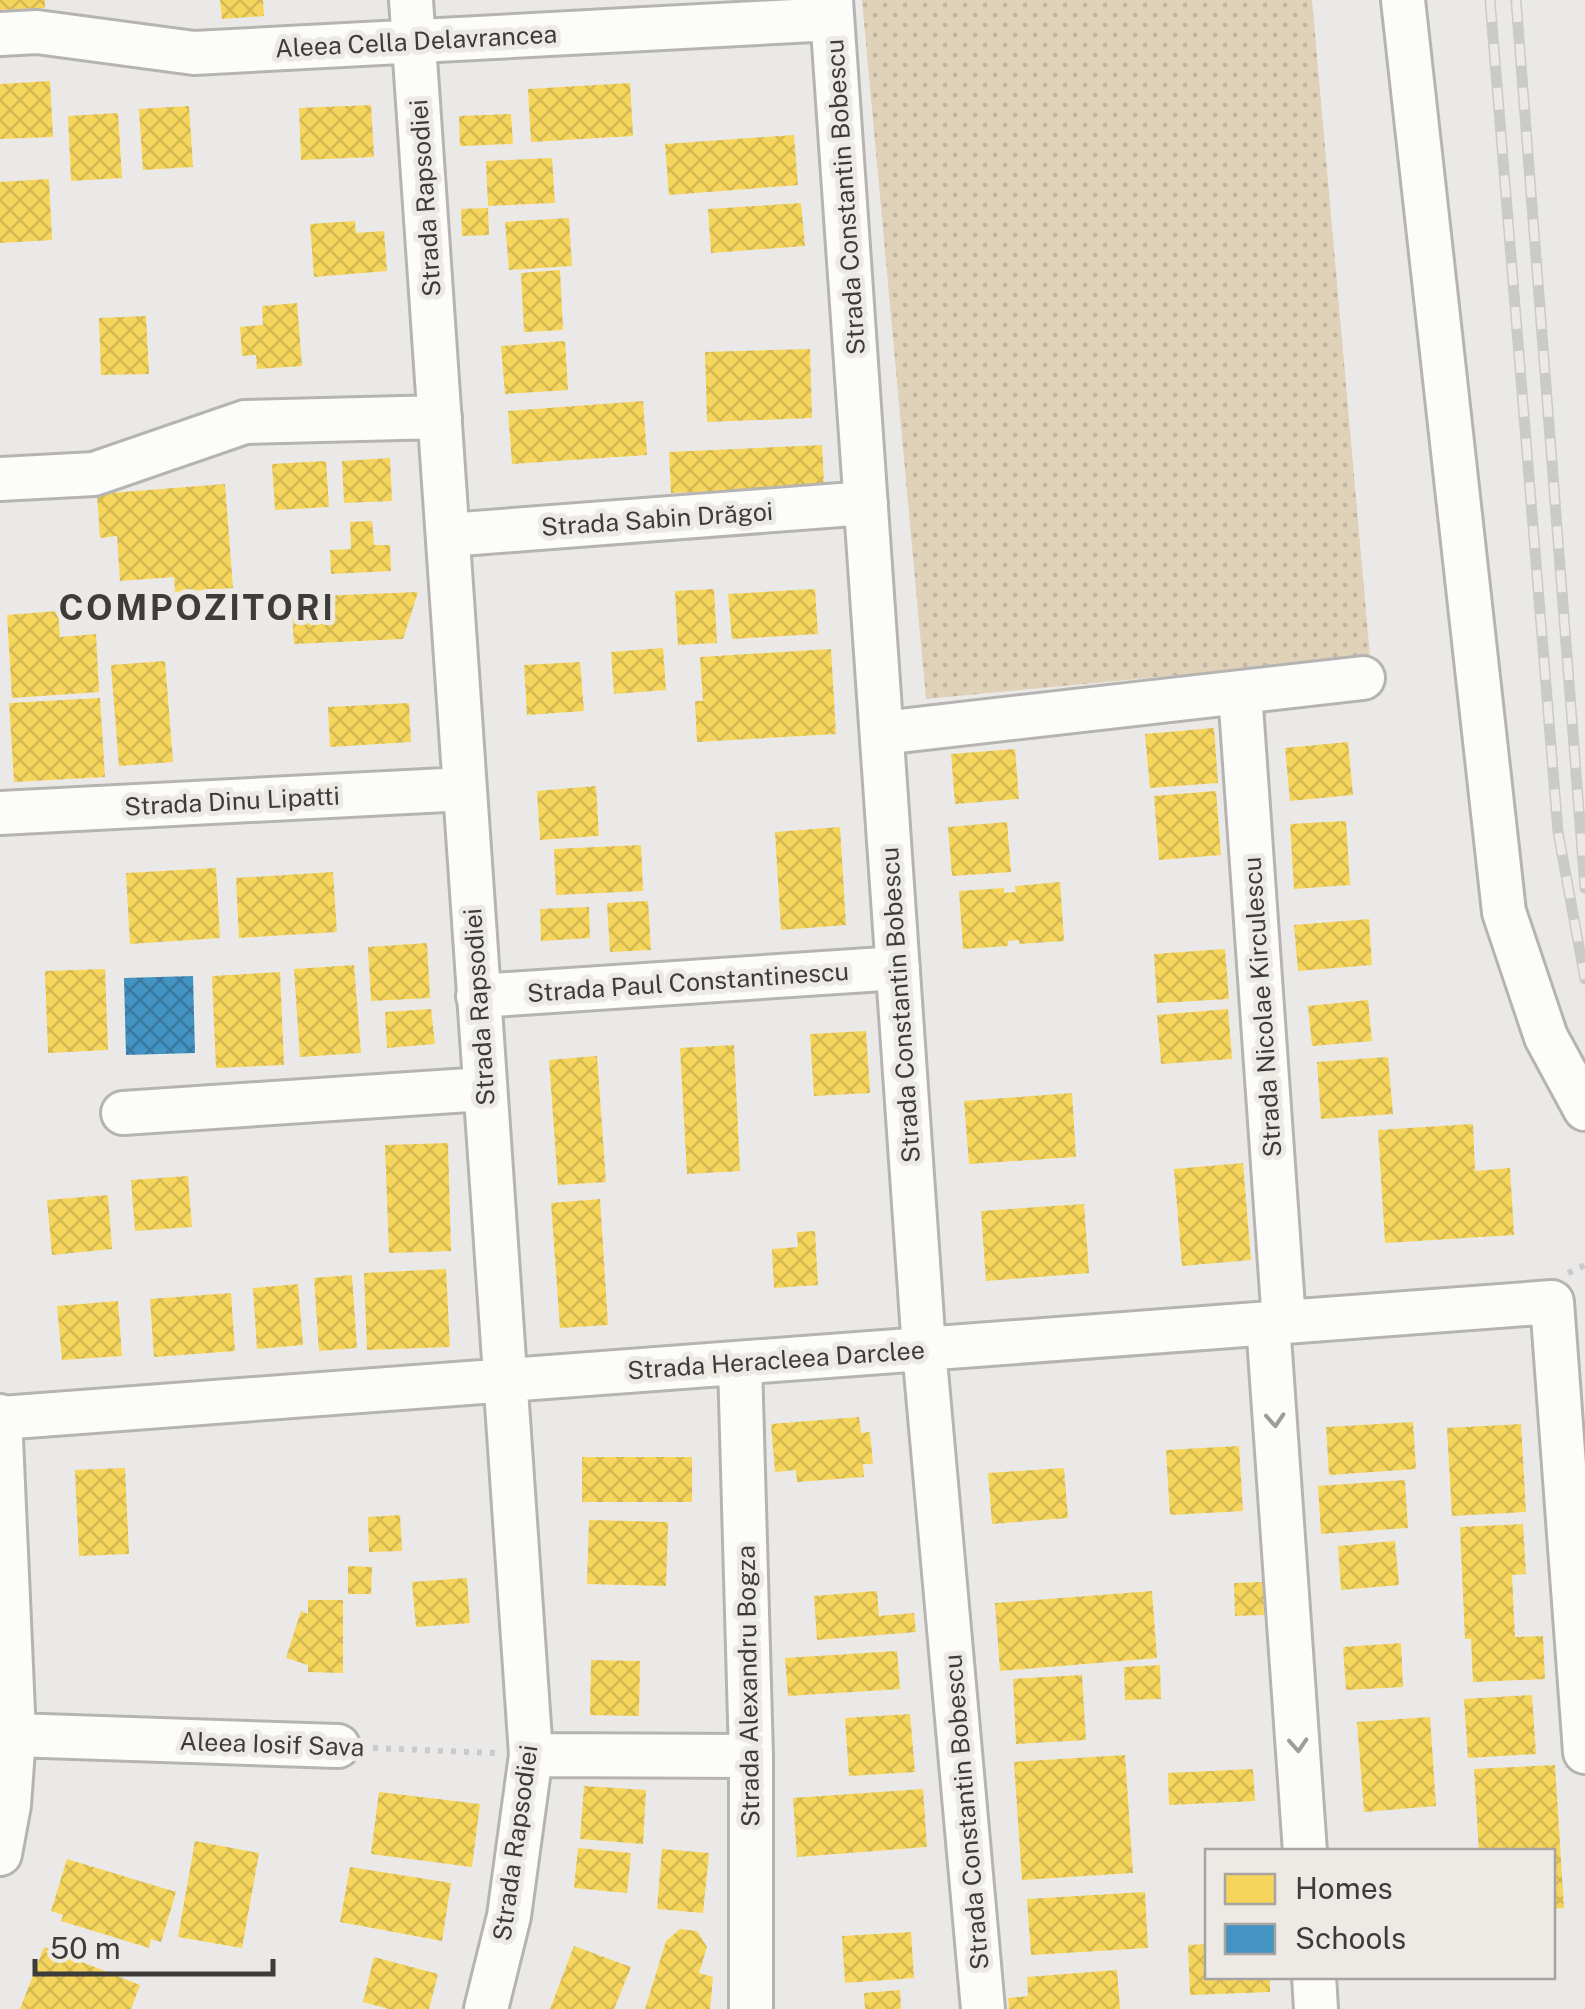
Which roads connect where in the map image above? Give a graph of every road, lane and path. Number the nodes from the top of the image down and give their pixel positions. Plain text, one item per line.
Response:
1 (1403, 0) edge
2 (832, 10) edge
3 (413, 21) edge
4 (0, 34) edge
5 (440, 417) junction
6 (0, 479) edge
7 (866, 503) junction
8 (448, 534) junction
9 (1362, 678) dead end
10 (1240, 692) junction
11 (882, 733) junction
12 (465, 789) junction
13 (0, 814) edge
14 (898, 968) junction
15 (478, 996) junction
16 (484, 1089) junction
17 (1585, 1110) edge
18 (122, 1113) dead end
19 (1276, 1322) junction
20 (924, 1349) junction
21 (740, 1362) junction
22 (503, 1380) junction
23 (0, 1417) edge
24 (14, 1734) junction
25 (338, 1746) joint
26 (1585, 1752) edge
27 (531, 1755) junction
28 (751, 1756) junction
29 (1305, 1849) edge
30 (0, 1854) edge
31 (1314, 1979) edge
32 (486, 2009) edge
33 (751, 2009) edge
34 (983, 2009) edge
35 (1316, 2009) edge

1 - 17 street
2 - 3 street, Aleea Cella Delavrancea
2 - 7 street, Strada Constantin Bobescu
3 - 4 street, Aleea Cella Delavrancea
3 - 5 street, Strada Rapsodiei
5 - 6 street
5 - 8 street, Strada Rapsodiei
7 - 8 street, Strada Sabin Drăgoi
7 - 11 street, Strada Constantin Bobescu
8 - 12 street, Strada Rapsodiei
9 - 10 street
10 - 11 street
10 - 19 street, Strada Nicolae Kirculescu
11 - 14 street, Strada Constantin Bobescu
12 - 13 street, Strada Dinu Lipatti
12 - 15 street, Strada Rapsodiei
14 - 15 street, Strada Paul Constantinescu
14 - 20 street, Strada Constantin Bobescu
15 - 16 street, Strada Rapsodiei
16 - 18 street
16 - 22 street, Strada Rapsodiei
19 - 20 street, Strada Heracleea Darclee
19 - 26 street, Strada Heracleea Darclee
19 -> 29 street, Strada Nicolae Kirculescu
20 - 21 street, Strada Heracleea Darclee
20 - 34 street, Strada Constantin Bobescu
21 - 22 street, Strada Heracleea Darclee
21 - 28 street, Strada Alexandru Bogza
22 - 23 street, Strada Heracleea Darclee
22 - 27 street, Strada Rapsodiei
23 - 24 street
24 - 25 street, Aleea Iosif Sava
24 - 30 street
25 - 27 path, Aleea Iosif Sava
27 - 28 street
27 - 32 street, Strada Rapsodiei
28 - 33 street, Strada Alexandru Bogza
31 - 35 street

